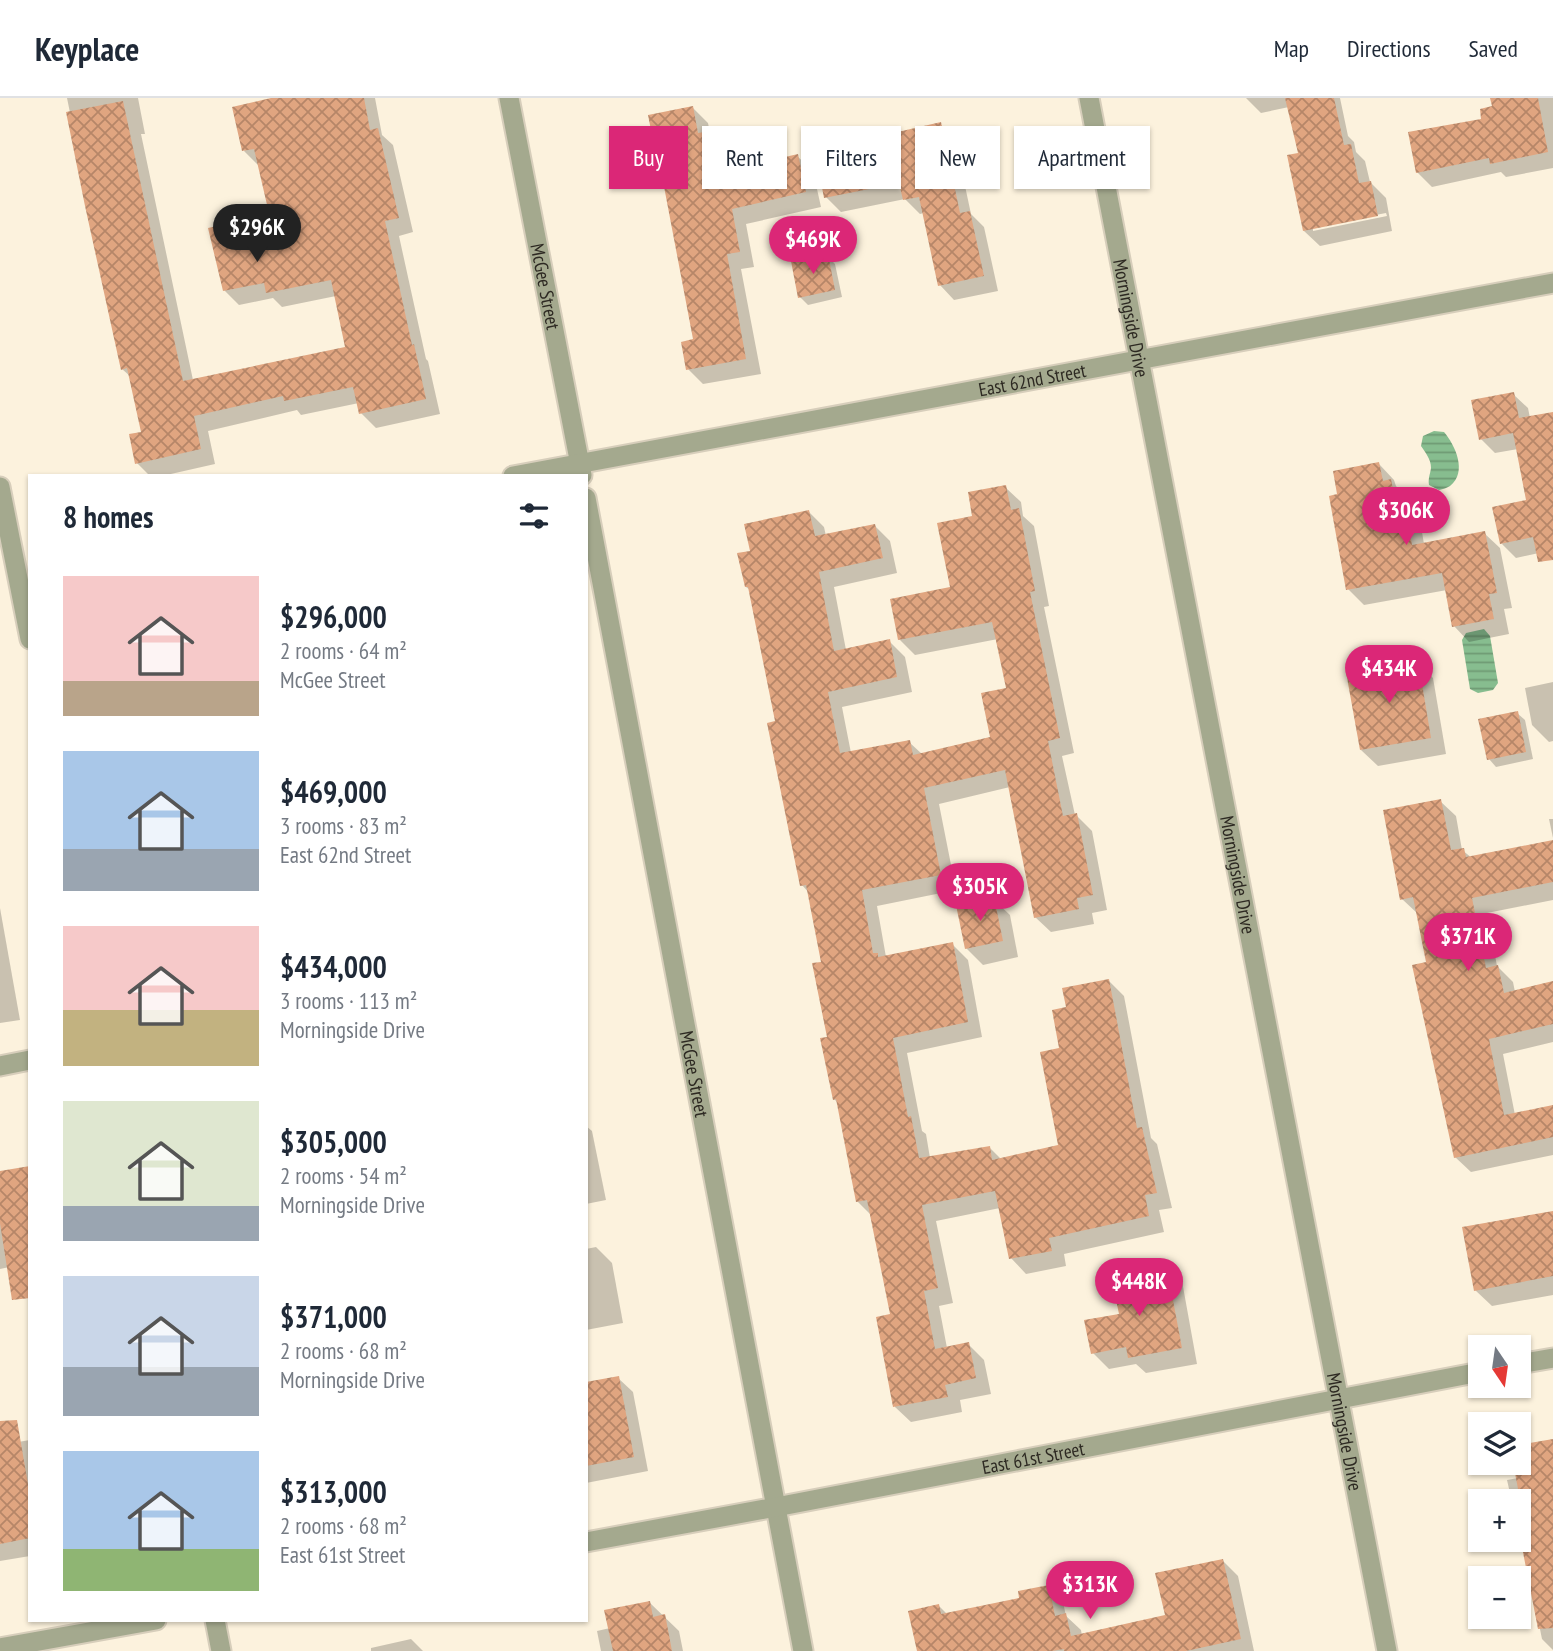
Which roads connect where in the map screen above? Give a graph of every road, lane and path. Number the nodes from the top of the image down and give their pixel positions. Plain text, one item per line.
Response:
1 (509, 98) edge
2 (1089, 98) edge
3 (1553, 284) edge
4 (1140, 359) junction
5 (581, 470) edge
6 (536, 474) edge
7 (0, 487) edge
8 (588, 509) edge
9 (23, 568) edge
10 (28, 619) edge
11 (28, 1060) edge
12 (0, 1066) edge
13 (1553, 1358) edge
14 (1531, 1362) edge
15 (1468, 1374) edge
16 (1339, 1399) junction
17 (776, 1507) junction
18 (588, 1542) edge
19 (145, 1622) edge
20 (215, 1622) edge
21 (0, 1648) edge
22 (221, 1651) edge
23 (803, 1651) edge
24 (1387, 1651) edge

1 - 5 street, McGee Street
2 - 4 street, Morningside Drive
3 - 4 street, East 62nd Street
4 - 5 street, East 62nd Street
4 - 16 street, Morningside Drive
5 - 6 street, East 62nd Street
7 - 9 street
8 - 17 street, McGee Street
9 - 10 street
11 - 12 street
13 - 14 street
15 - 16 street, East 61st Street
16 - 17 street, East 61st Street
16 - 24 street, Morningside Drive
17 - 18 street, East 61st Street
17 - 23 street, McGee Street
19 - 21 street
20 - 22 street

